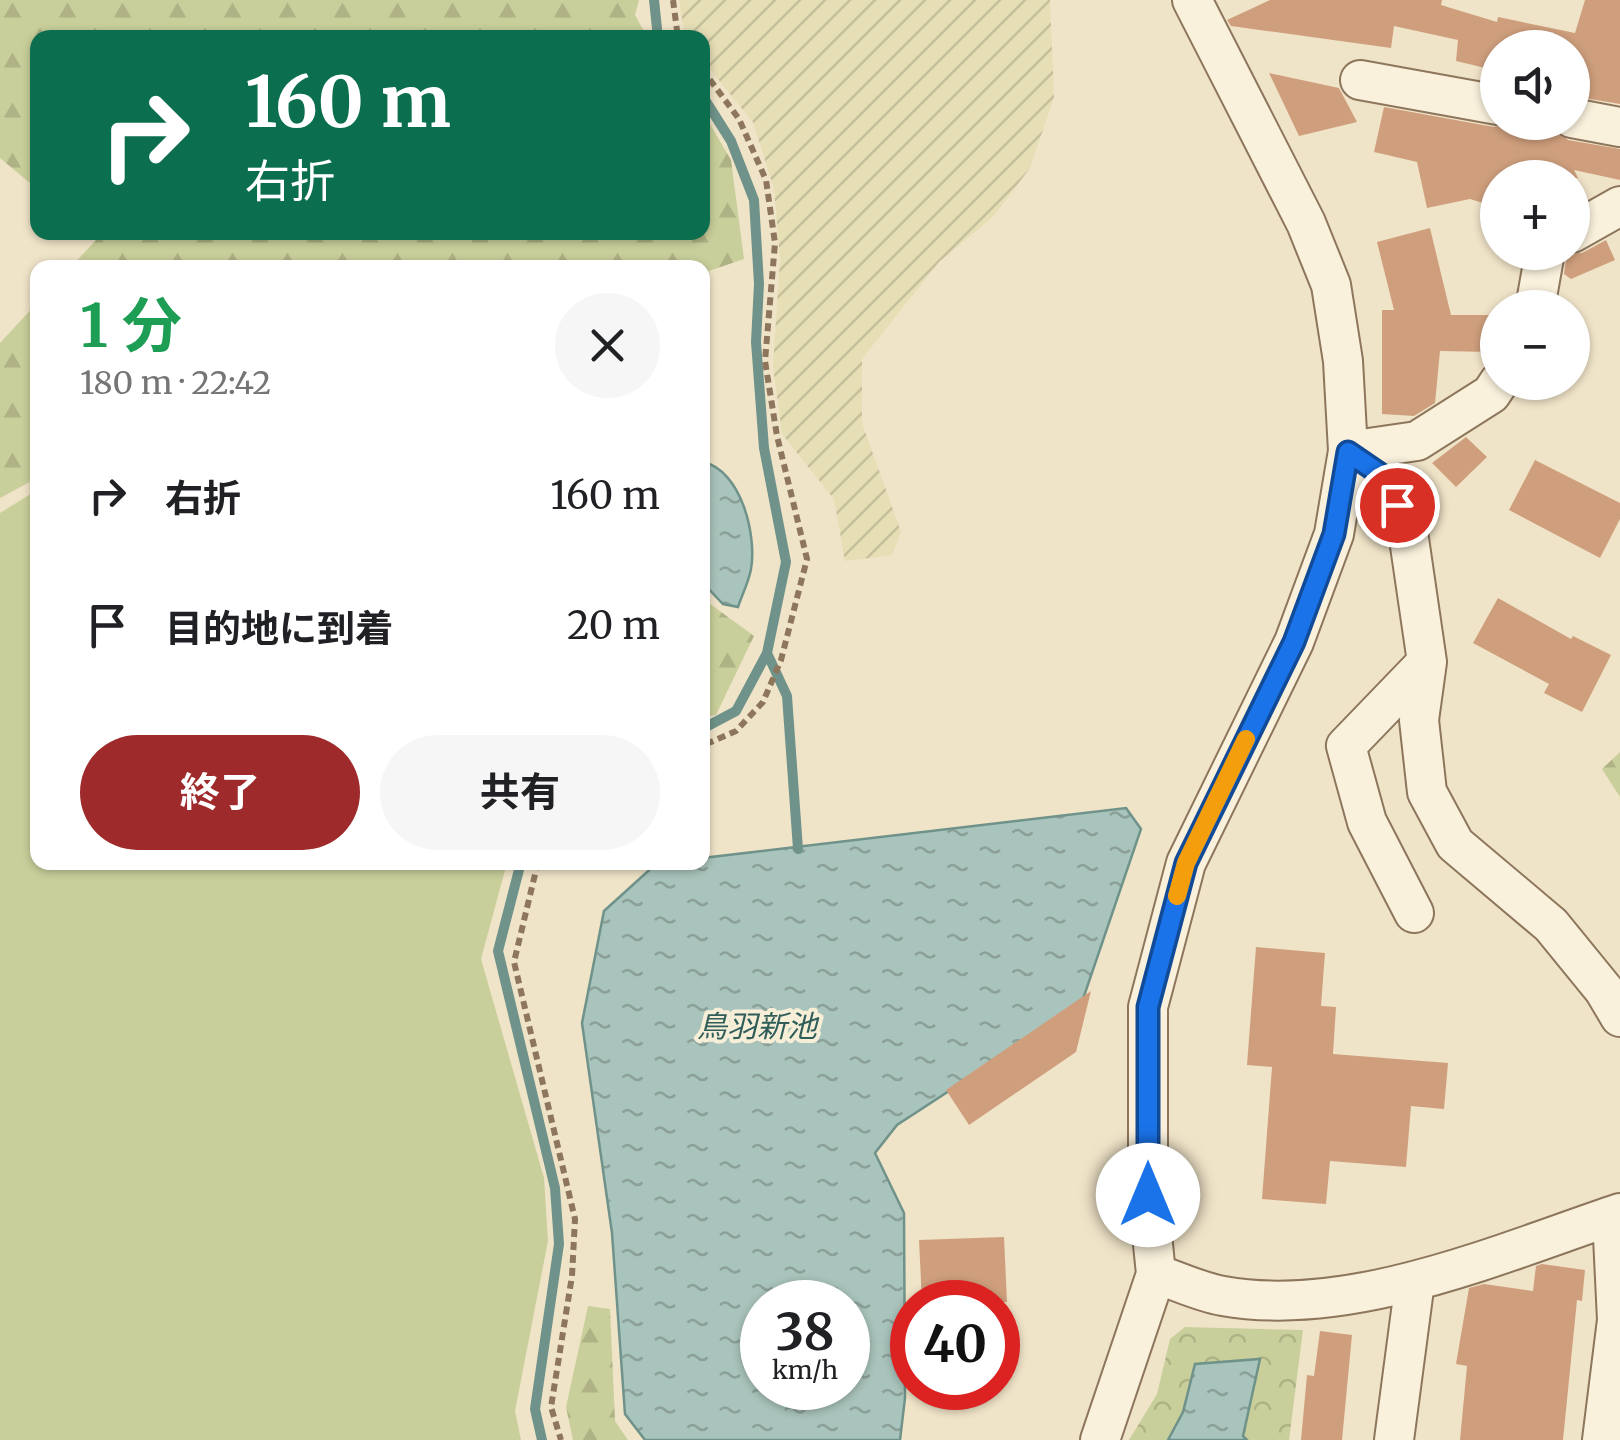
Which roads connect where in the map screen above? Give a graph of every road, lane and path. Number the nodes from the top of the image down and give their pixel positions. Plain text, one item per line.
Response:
1 (673, 0) edge
2 (1192, 0) edge
3 (677, 30) edge
4 (710, 80) edge
5 (1360, 80) dead end
6 (1480, 102) edge
7 (1590, 121) edge
8 (1620, 127) edge
9 (1620, 206) edge
10 (1590, 223) edge
11 (1481, 400) edge
12 (1348, 452) junction
13 (1427, 662) junction
14 (710, 742) edge
15 (536, 870) edge
16 (1414, 913) dead end
17 (1620, 1017) edge
18 (1616, 1215) edge
19 (1156, 1274) junction
20 (1414, 1281) junction
21 (561, 1440) edge
22 (1100, 1440) edge
23 (1394, 1440) edge
24 (1602, 1440) edge

1 - 3 path
2 - 12 street
4 - 14 path
5 - 6 street
7 - 8 street
9 - 10 street
11 - 12 street
12 - 13 street
12 - 19 street
13 - 16 street
13 - 17 street
15 - 21 path
18 - 20 street
18 - 24 street
19 - 20 street
19 - 22 street
20 - 23 street

